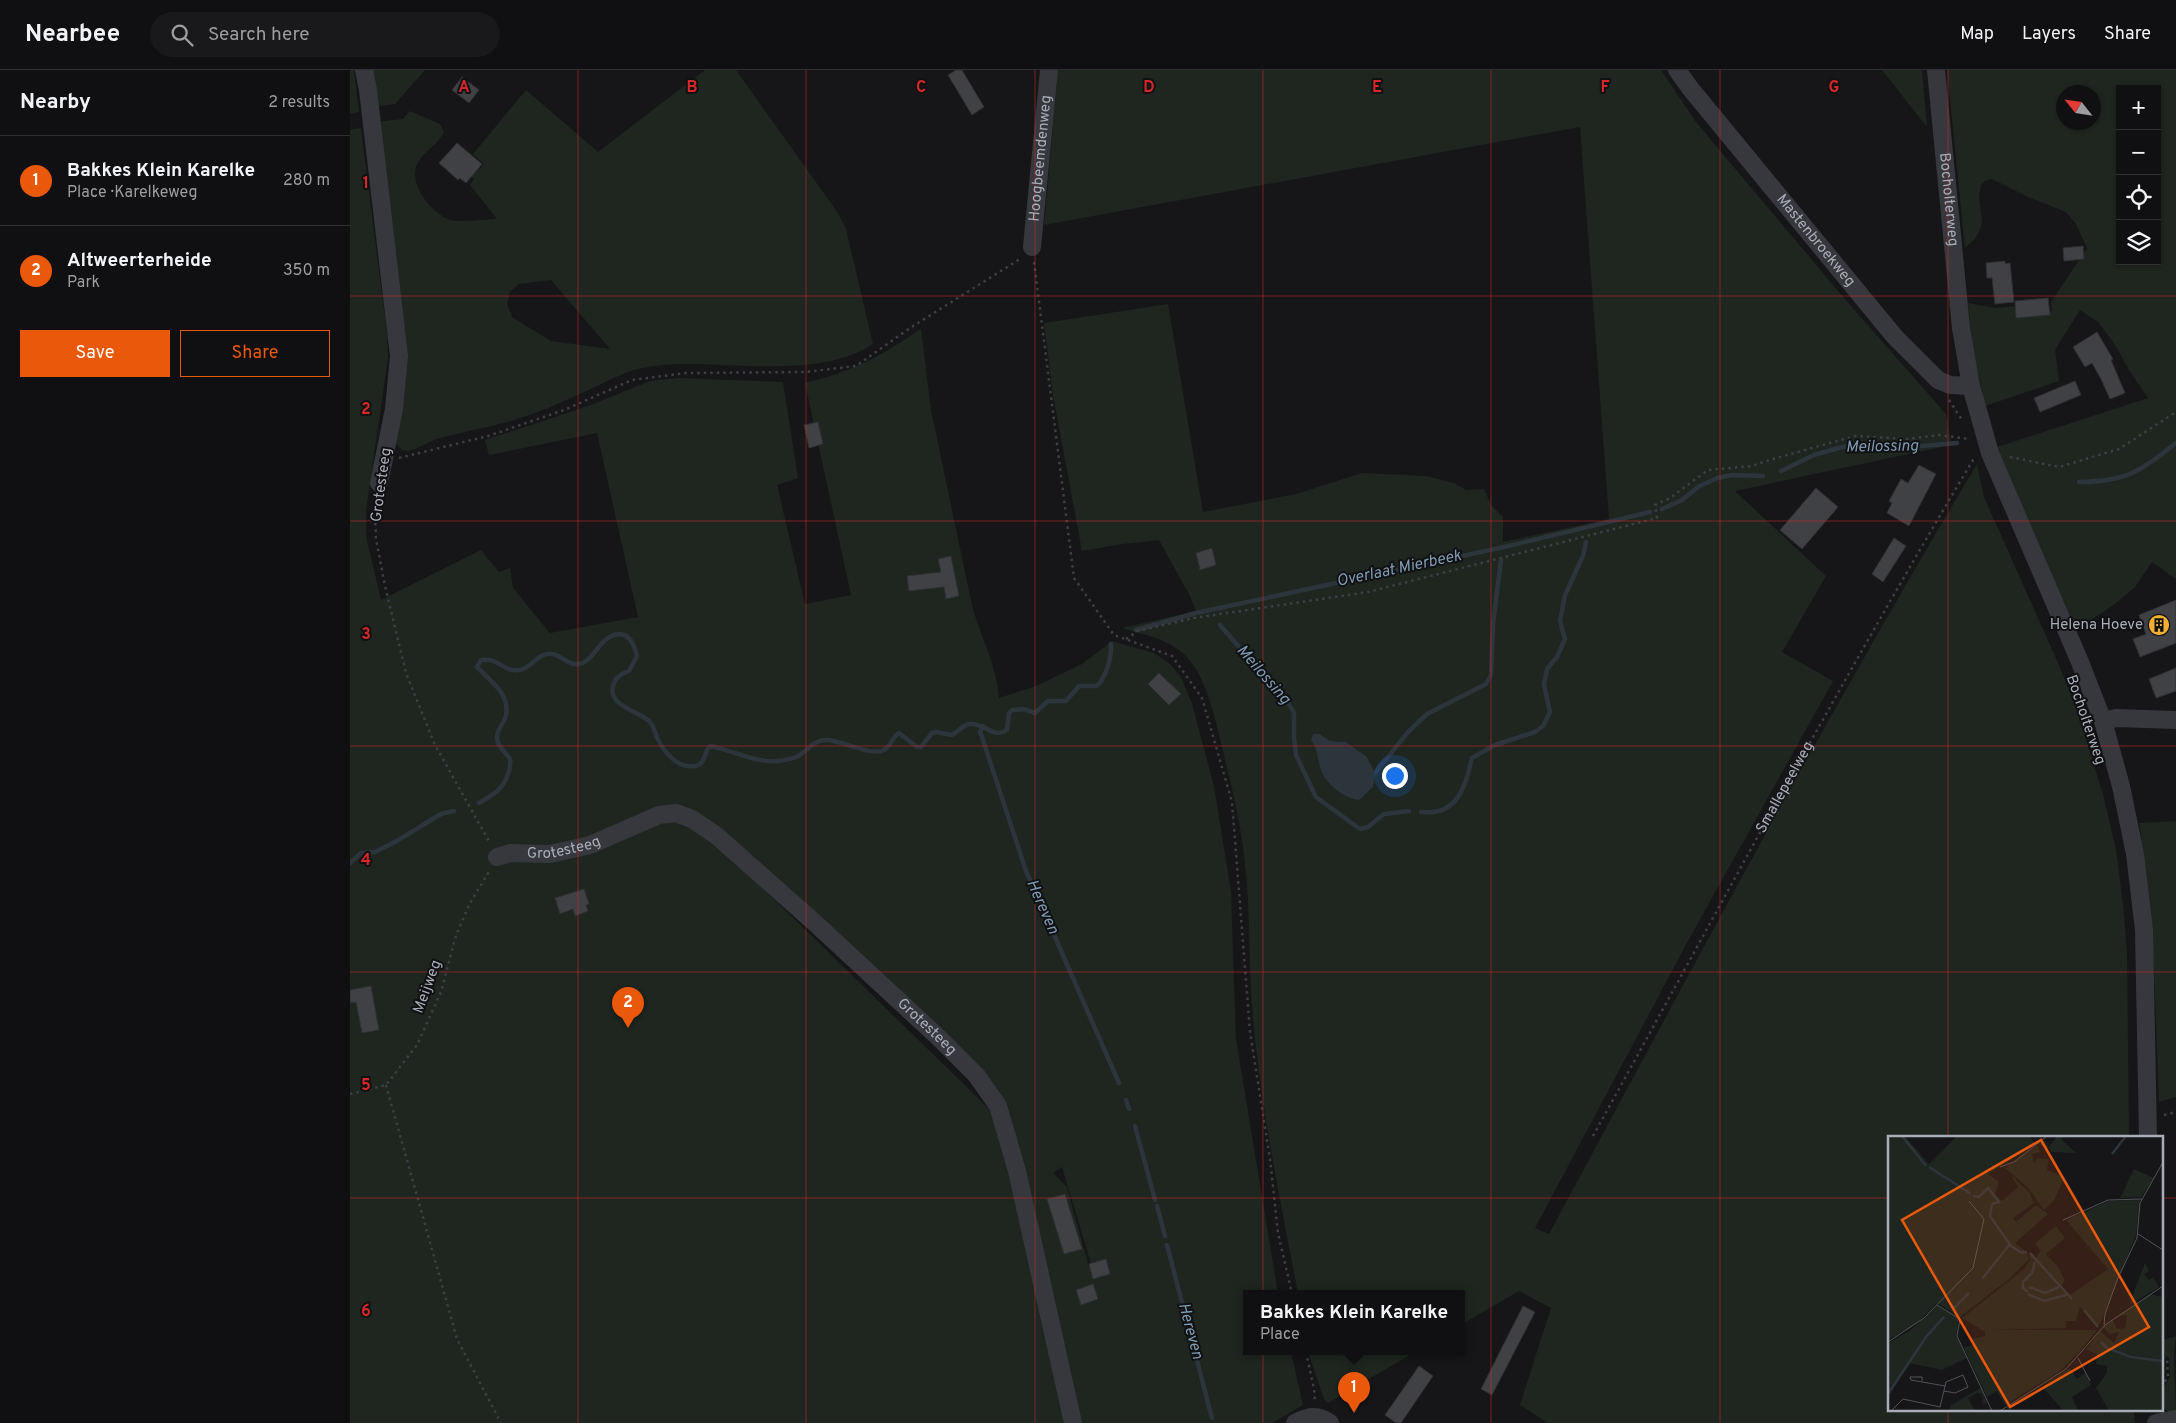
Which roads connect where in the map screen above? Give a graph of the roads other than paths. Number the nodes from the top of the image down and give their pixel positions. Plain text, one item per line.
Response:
1 (364, 70) edge
2 (1049, 70) edge
3 (1677, 70) edge
4 (1936, 70) edge
5 (1032, 247) road end
6 (1971, 386) junction
7 (379, 483) road end
8 (2176, 720) edge
9 (2103, 721) junction
10 (497, 857) road end
11 (2148, 1136) edge
12 (2155, 1410) edge
13 (2176, 1419) edge
14 (1323, 1420) edge
15 (1073, 1423) edge
16 (1295, 1423) edge
17 (2155, 1423) edge

1 - 7 street, Grotesteeg
2 - 5 street, Hoogbeemdenweg
3 - 6 street, Mastenbroekweg
4 - 6 street, Bocholterweg
6 - 9 street, Bocholterweg
8 - 9 street
9 - 11 street, Bocholterweg
10 - 15 street, Grotesteeg
12 - 17 street
13 - 17 street
14 - 16 street

